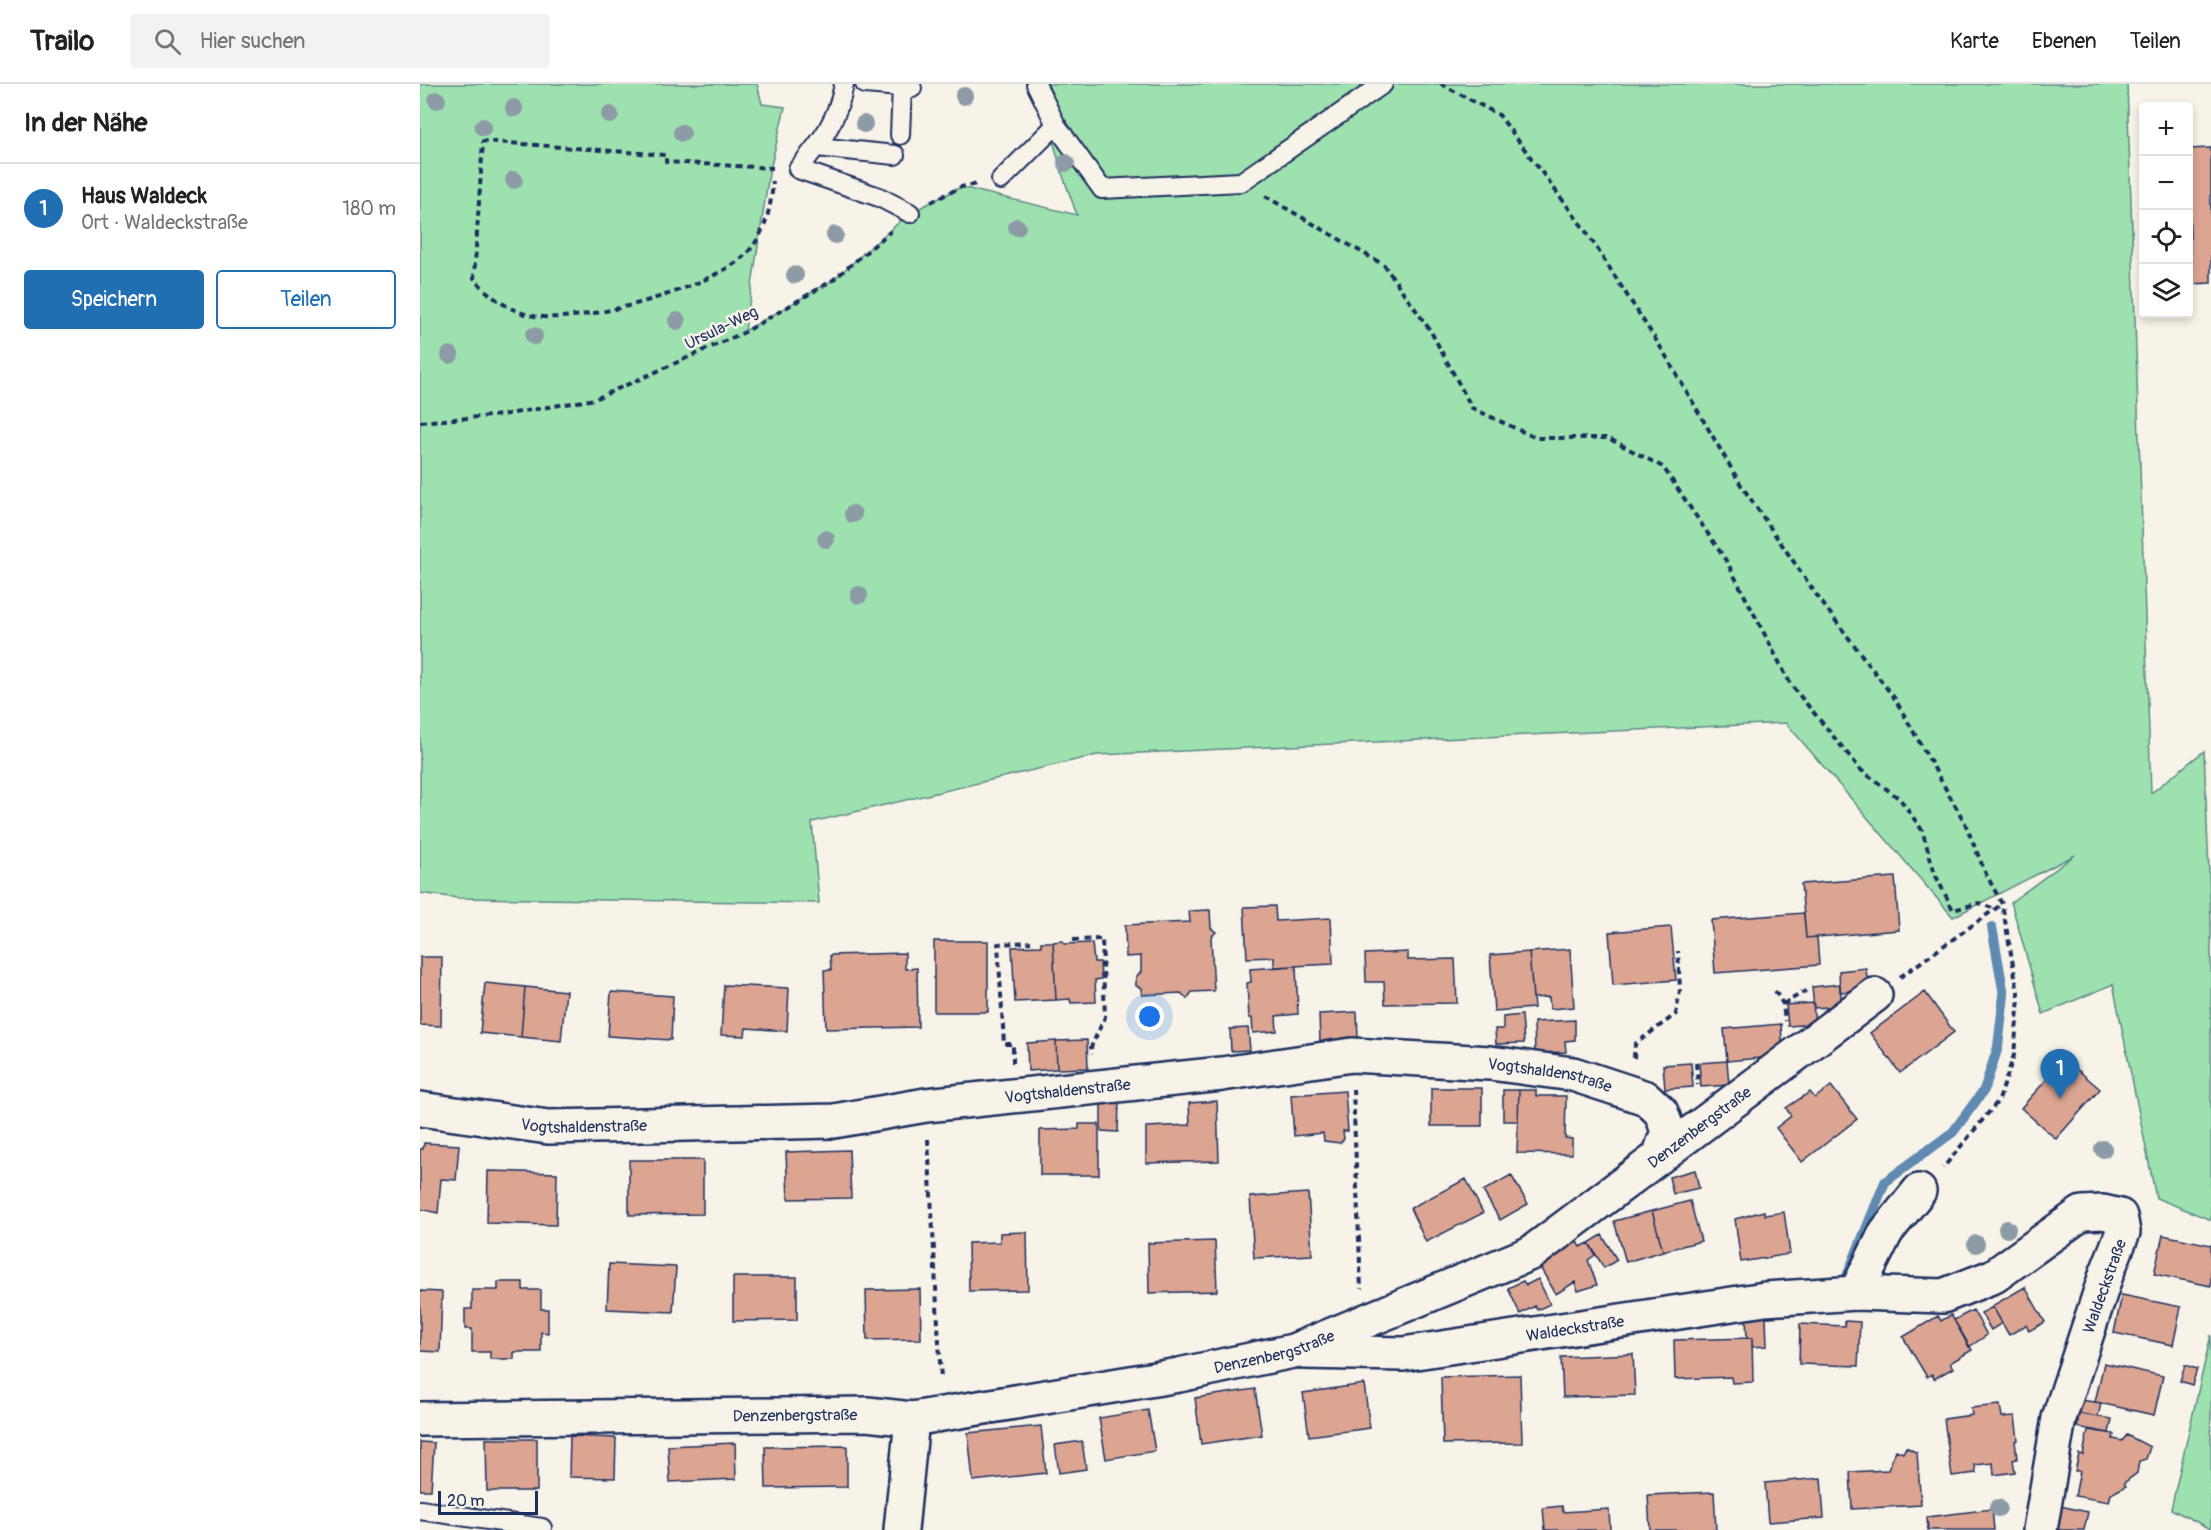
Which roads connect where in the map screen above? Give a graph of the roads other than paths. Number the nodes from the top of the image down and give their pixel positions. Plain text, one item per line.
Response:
1 (844, 84) edge
2 (865, 84) edge
3 (1036, 84) edge
4 (1383, 84) edge
5 (1056, 125) junction
6 (900, 135) dead end
7 (817, 147) junction
8 (895, 154) dead end
9 (1001, 180) road end
10 (910, 213) road end
11 (1875, 995) road end
12 (420, 1108) edge
13 (1660, 1154) junction
14 (1918, 1191) road end
15 (1856, 1293) junction
16 (1293, 1351) junction
17 (927, 1416) junction
18 (420, 1419) edge
19 (420, 1510) edge
20 (542, 1528) dead end
21 (901, 1530) edge
22 (2040, 1530) edge

1 - 7 lane
2 - 6 lane
3 - 5 lane
4 - 5 lane
5 - 9 lane
7 - 8 lane
7 - 10 lane
11 - 13 street, Denzenbergstraße
12 - 13 street, Vogtshaldenstraße
13 - 16 street, Denzenbergstraße
14 - 15 street
15 - 16 street, Waldeckstraße
15 - 22 street, Waldeckstraße
16 - 17 street, Denzenbergstraße
17 - 18 street, Denzenbergstraße
17 - 21 street
19 - 20 lane

